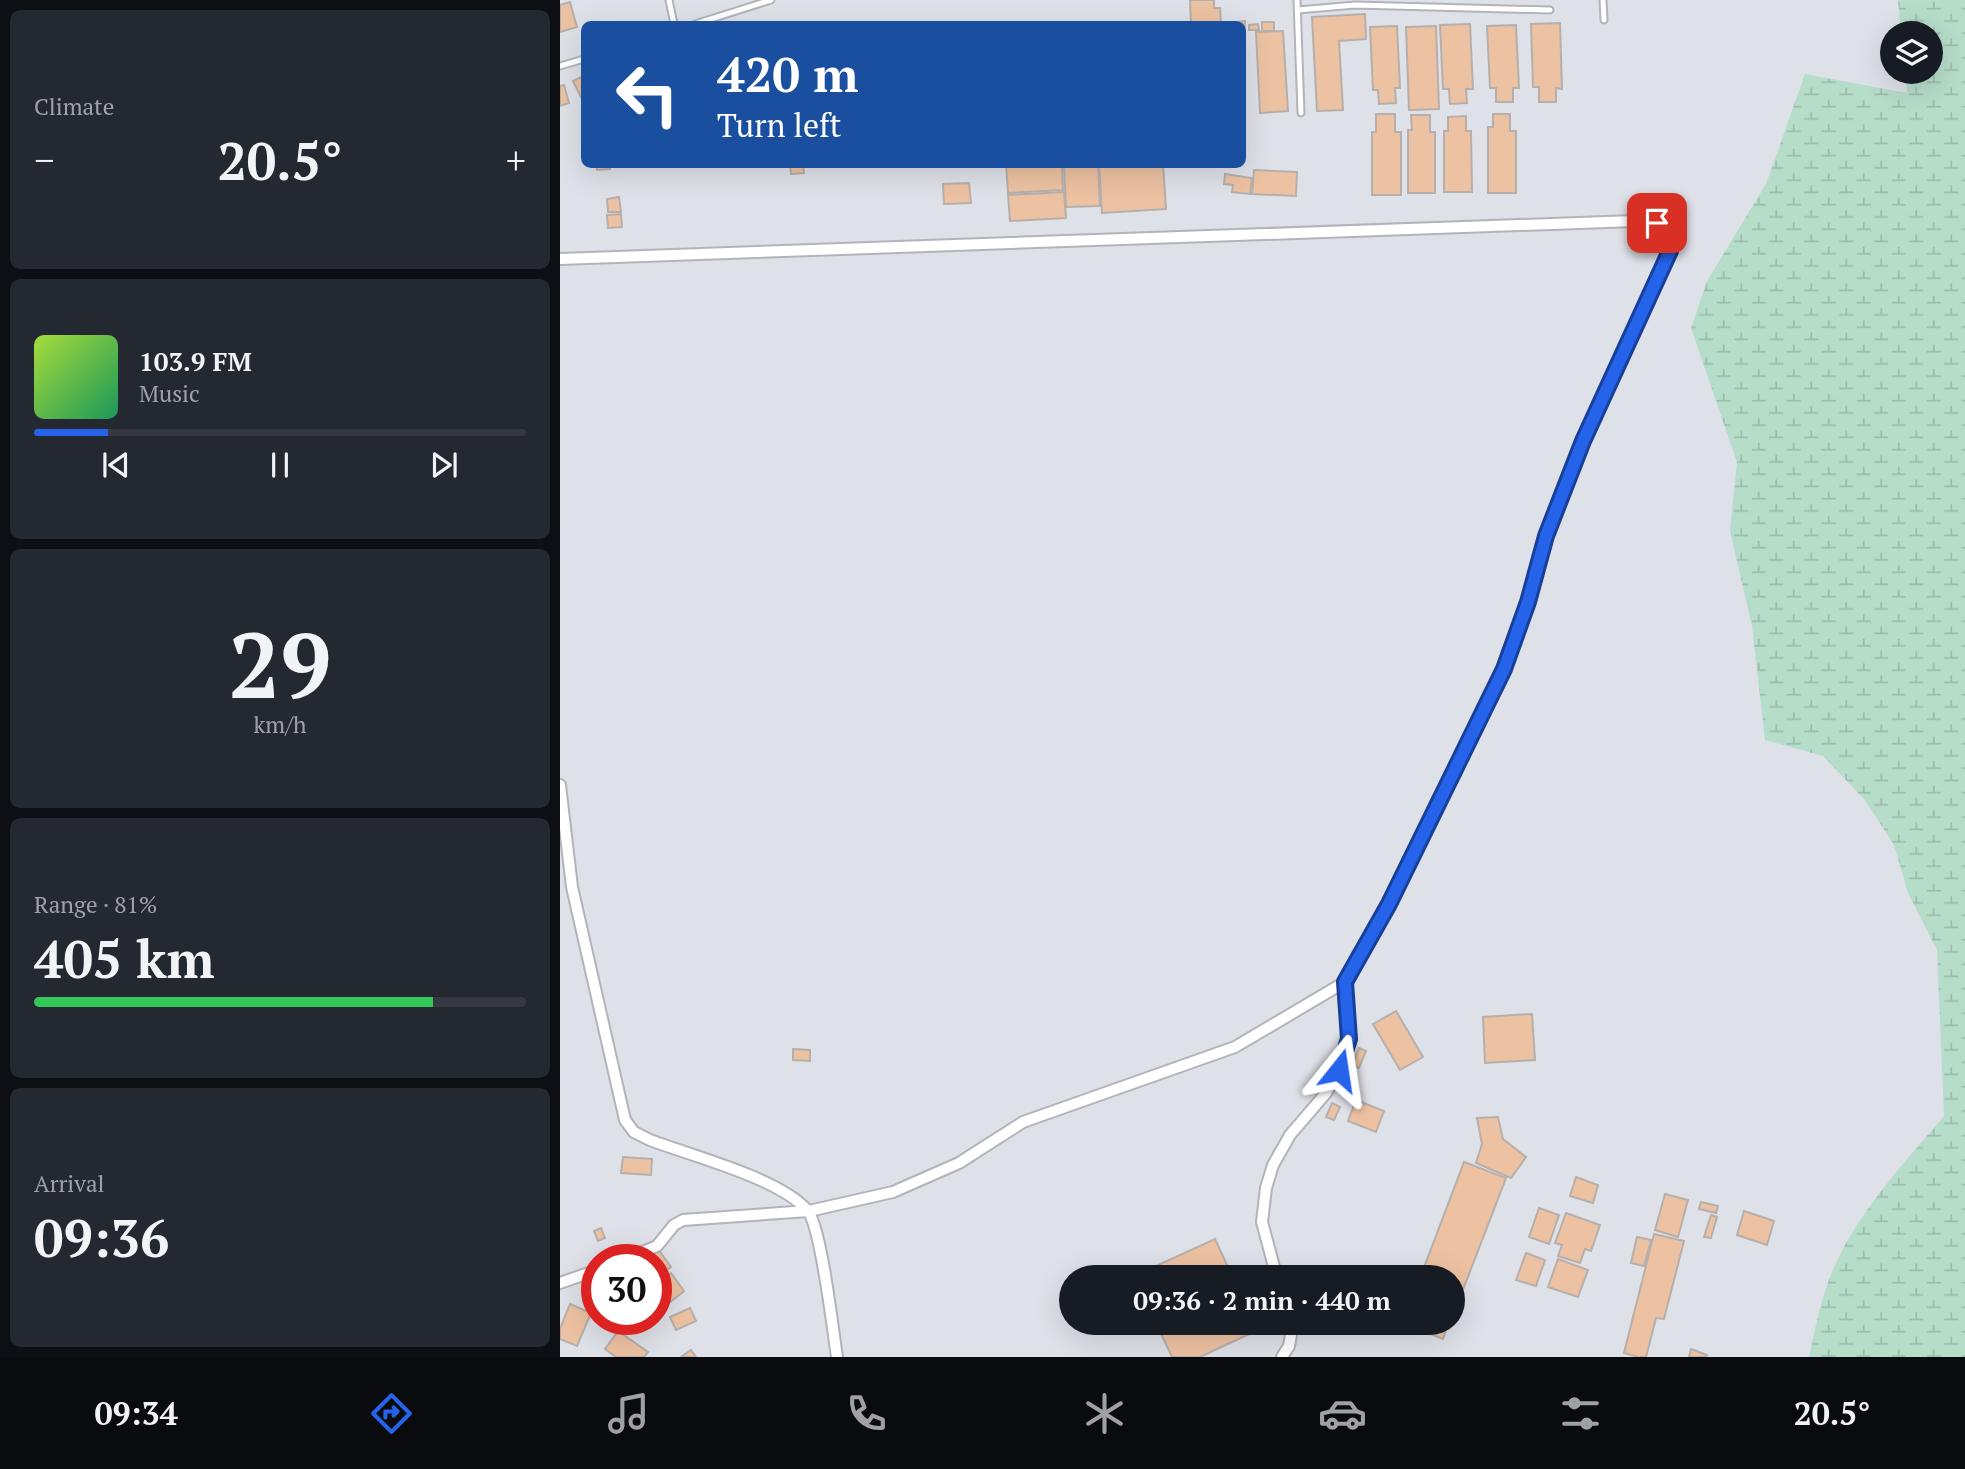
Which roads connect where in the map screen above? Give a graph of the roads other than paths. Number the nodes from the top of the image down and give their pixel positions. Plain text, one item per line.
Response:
1 (669, 0) edge
2 (772, 0) edge
3 (1297, 0) edge
4 (1603, 0) edge
5 (1355, 3) edge
6 (1298, 10) junction
7 (1550, 10) dead end
8 (1604, 20) dead end
9 (673, 21) edge
10 (705, 21) edge
11 (581, 60) edge
12 (560, 66) edge
13 (1301, 113) dead end
14 (560, 259) edge
15 (560, 785) edge
16 (1345, 982) junction
17 (809, 1211) junction
18 (659, 1244) edge
19 (1274, 1265) edge
20 (581, 1276) edge
21 (560, 1283) edge
22 (1291, 1335) edge
23 (837, 1357) edge
24 (1282, 1357) edge

1 - 9 lane
2 - 10 lane
3 - 6 lane
4 - 8 lane
5 - 6 lane
5 - 7 lane
6 - 13 lane
11 - 12 lane
14 - 16 street
15 - 17 street
16 - 17 street
16 - 19 street
17 - 18 street
17 - 23 street
20 - 21 street
22 - 24 street

